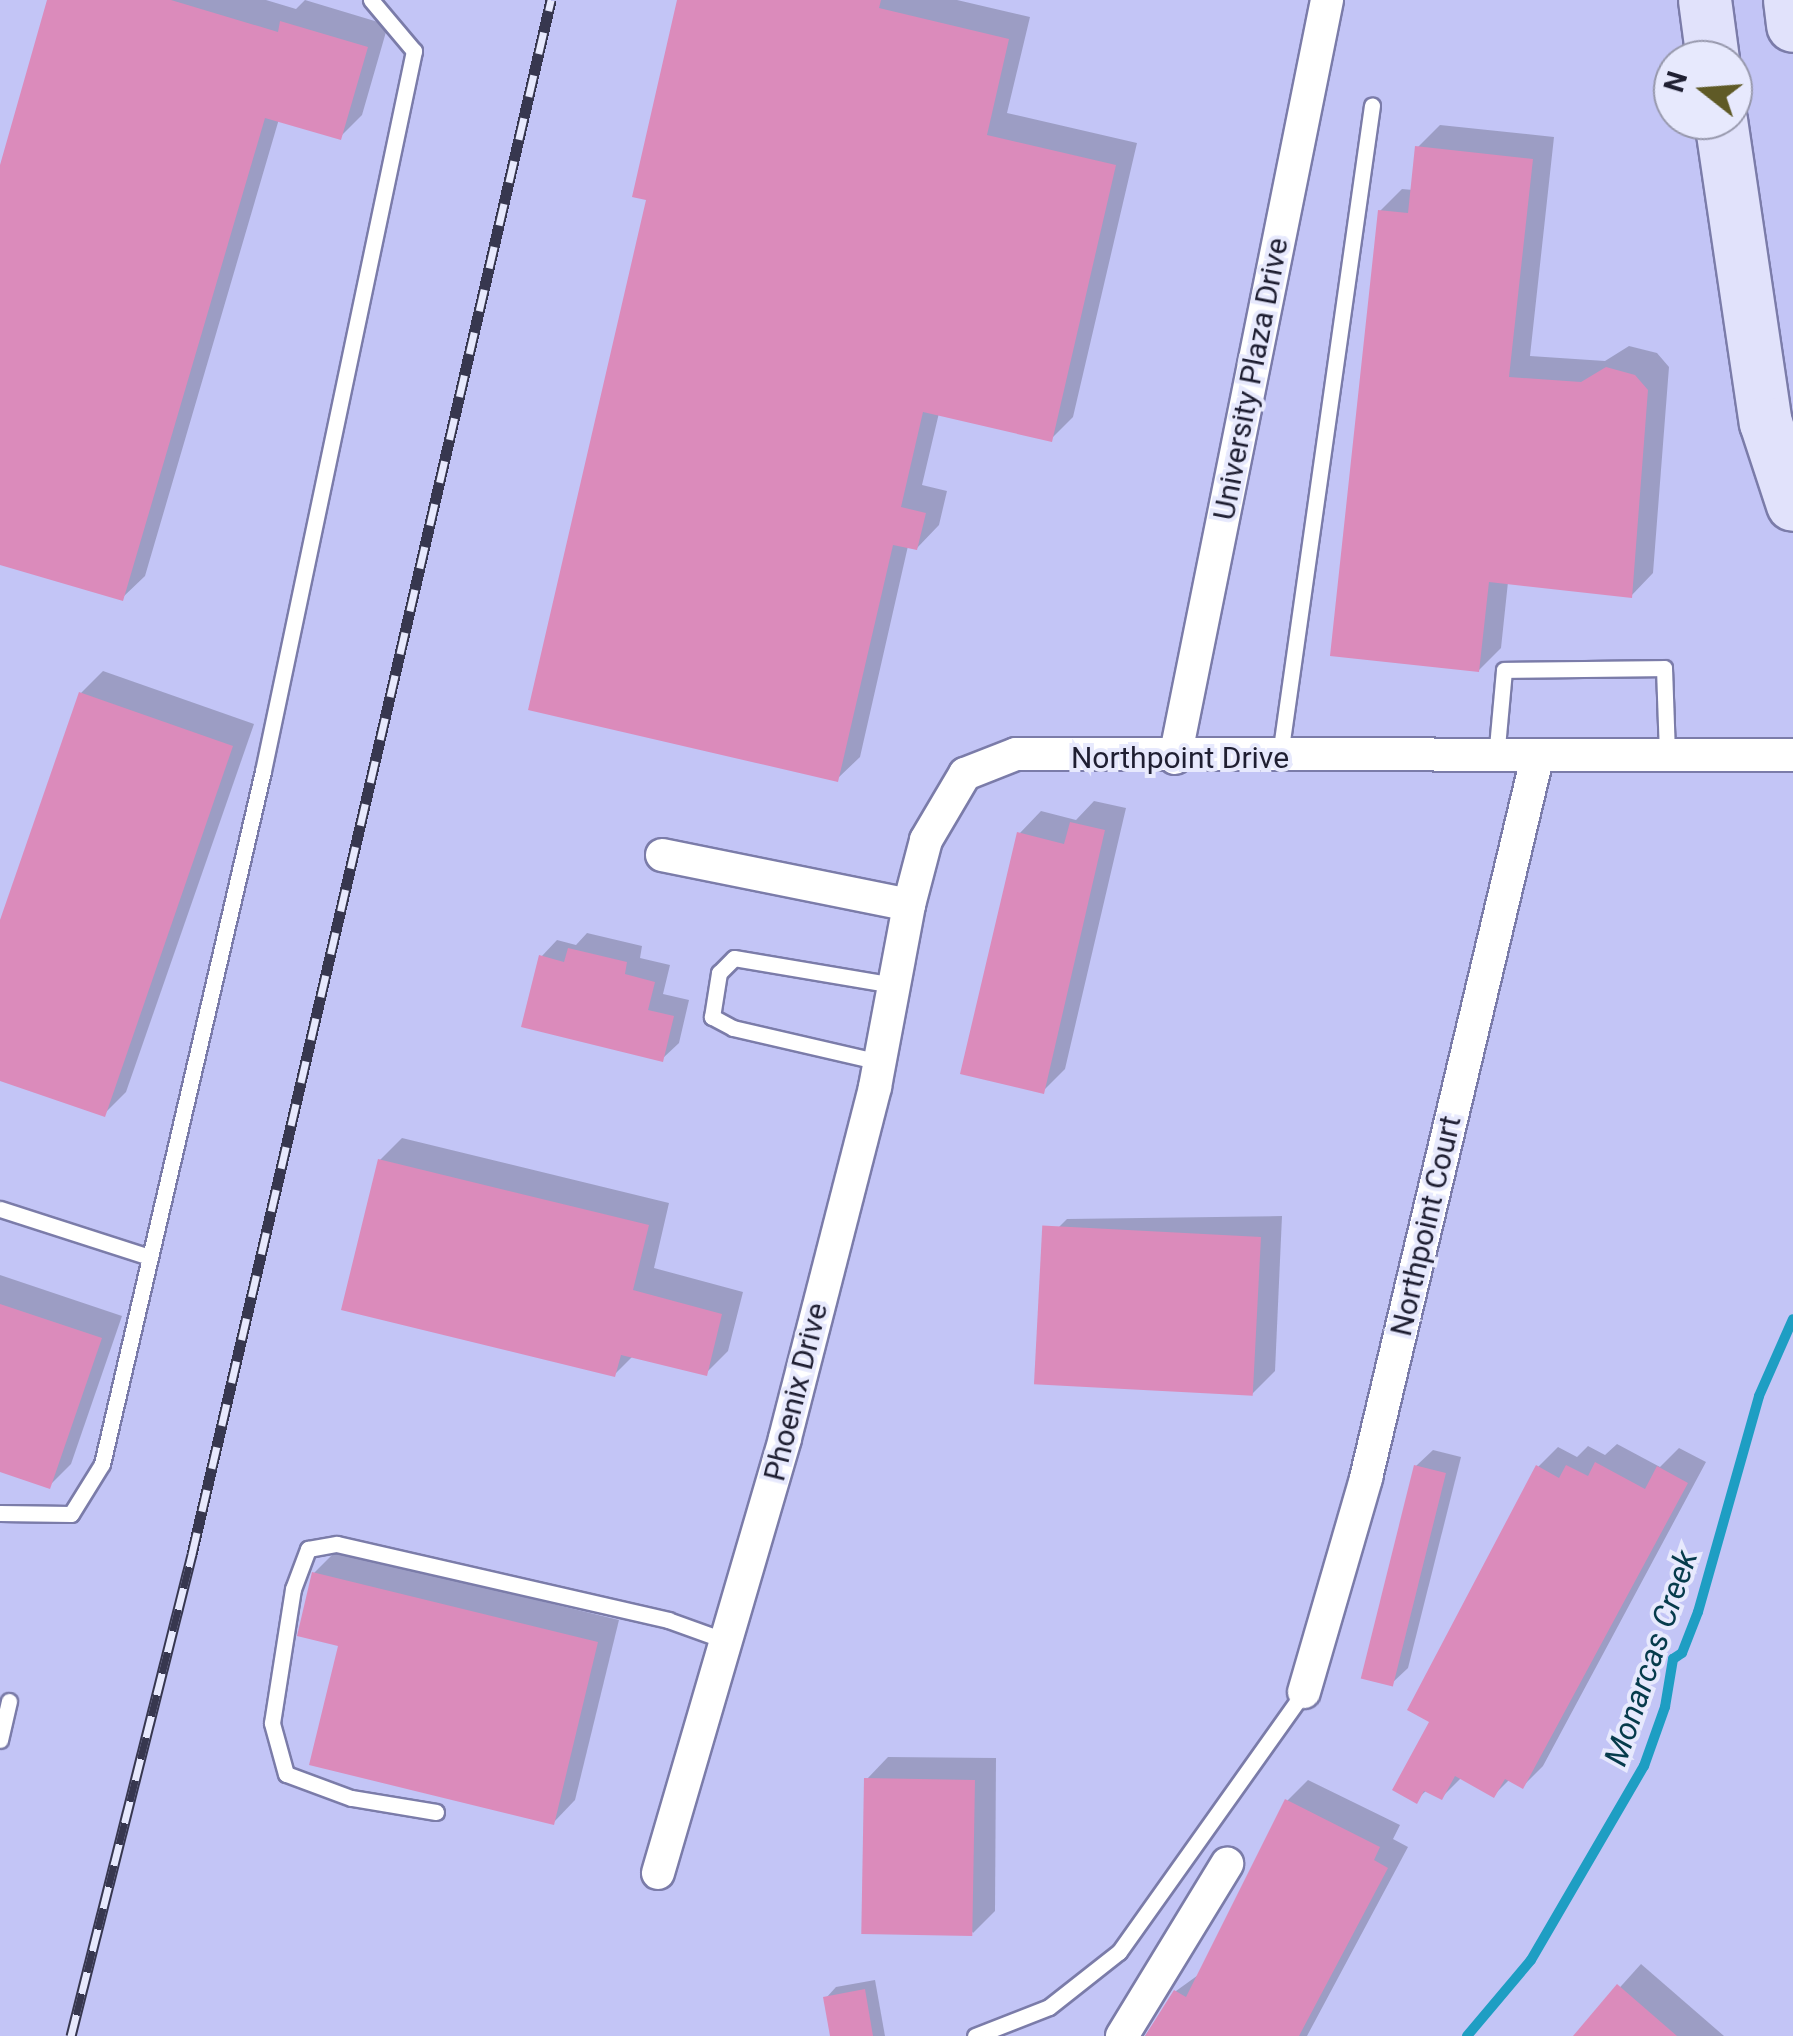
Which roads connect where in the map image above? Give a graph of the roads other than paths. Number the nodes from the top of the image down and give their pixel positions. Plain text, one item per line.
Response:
1 (371, 0) edge
2 (1327, 0) edge
3 (1706, 0) edge
4 (1790, 0) edge
5 (1793, 26) edge
6 (1711, 40) edge
7 (1372, 105) dead end
8 (1724, 140) edge
9 (1757, 378) junction
10 (1793, 425) edge
11 (1793, 505) edge
12 (1667, 752) junction
13 (1793, 754) edge
14 (1175, 758) junction
15 (1280, 758) junction
16 (1496, 758) junction
17 (1538, 758) junction
18 (662, 855) dead end
19 (908, 904) junction
20 (894, 985) junction
21 (880, 1062) junction
22 (0, 1209) edge
23 (146, 1256) junction
24 (0, 1513) edge
25 (729, 1642) junction
26 (1304, 1692) joint
27 (8, 1701) dead end
28 (0, 1740) edge
29 (436, 1812) dead end
30 (1227, 1864) dead end
31 (658, 1874) dead end
32 (975, 2036) edge
33 (1122, 2036) edge

1 - 23 lane
2 - 14 street, University Plaza Drive
3 - 6 main road
4 - 5 main road
7 - 15 lane
8 - 9 main road
9 - 10 main road
9 - 11 main road
12 - 13 street, Northpoint Drive
12 - 16 lane
12 - 17 street, Northpoint Drive
14 - 15 street, Northpoint Drive
14 - 19 street, Northpoint Drive
15 - 16 street, Northpoint Drive
16 - 17 street, Northpoint Drive
17 - 26 street, Northpoint Court
18 - 19 street
19 - 20 street, Phoenix Drive
20 - 21 street, Phoenix Drive
20 - 21 lane
21 - 25 street, Phoenix Drive
22 - 23 lane
23 - 24 lane
25 - 29 lane
25 - 31 street, Phoenix Drive
26 - 32 lane
27 - 28 lane
30 - 33 street

